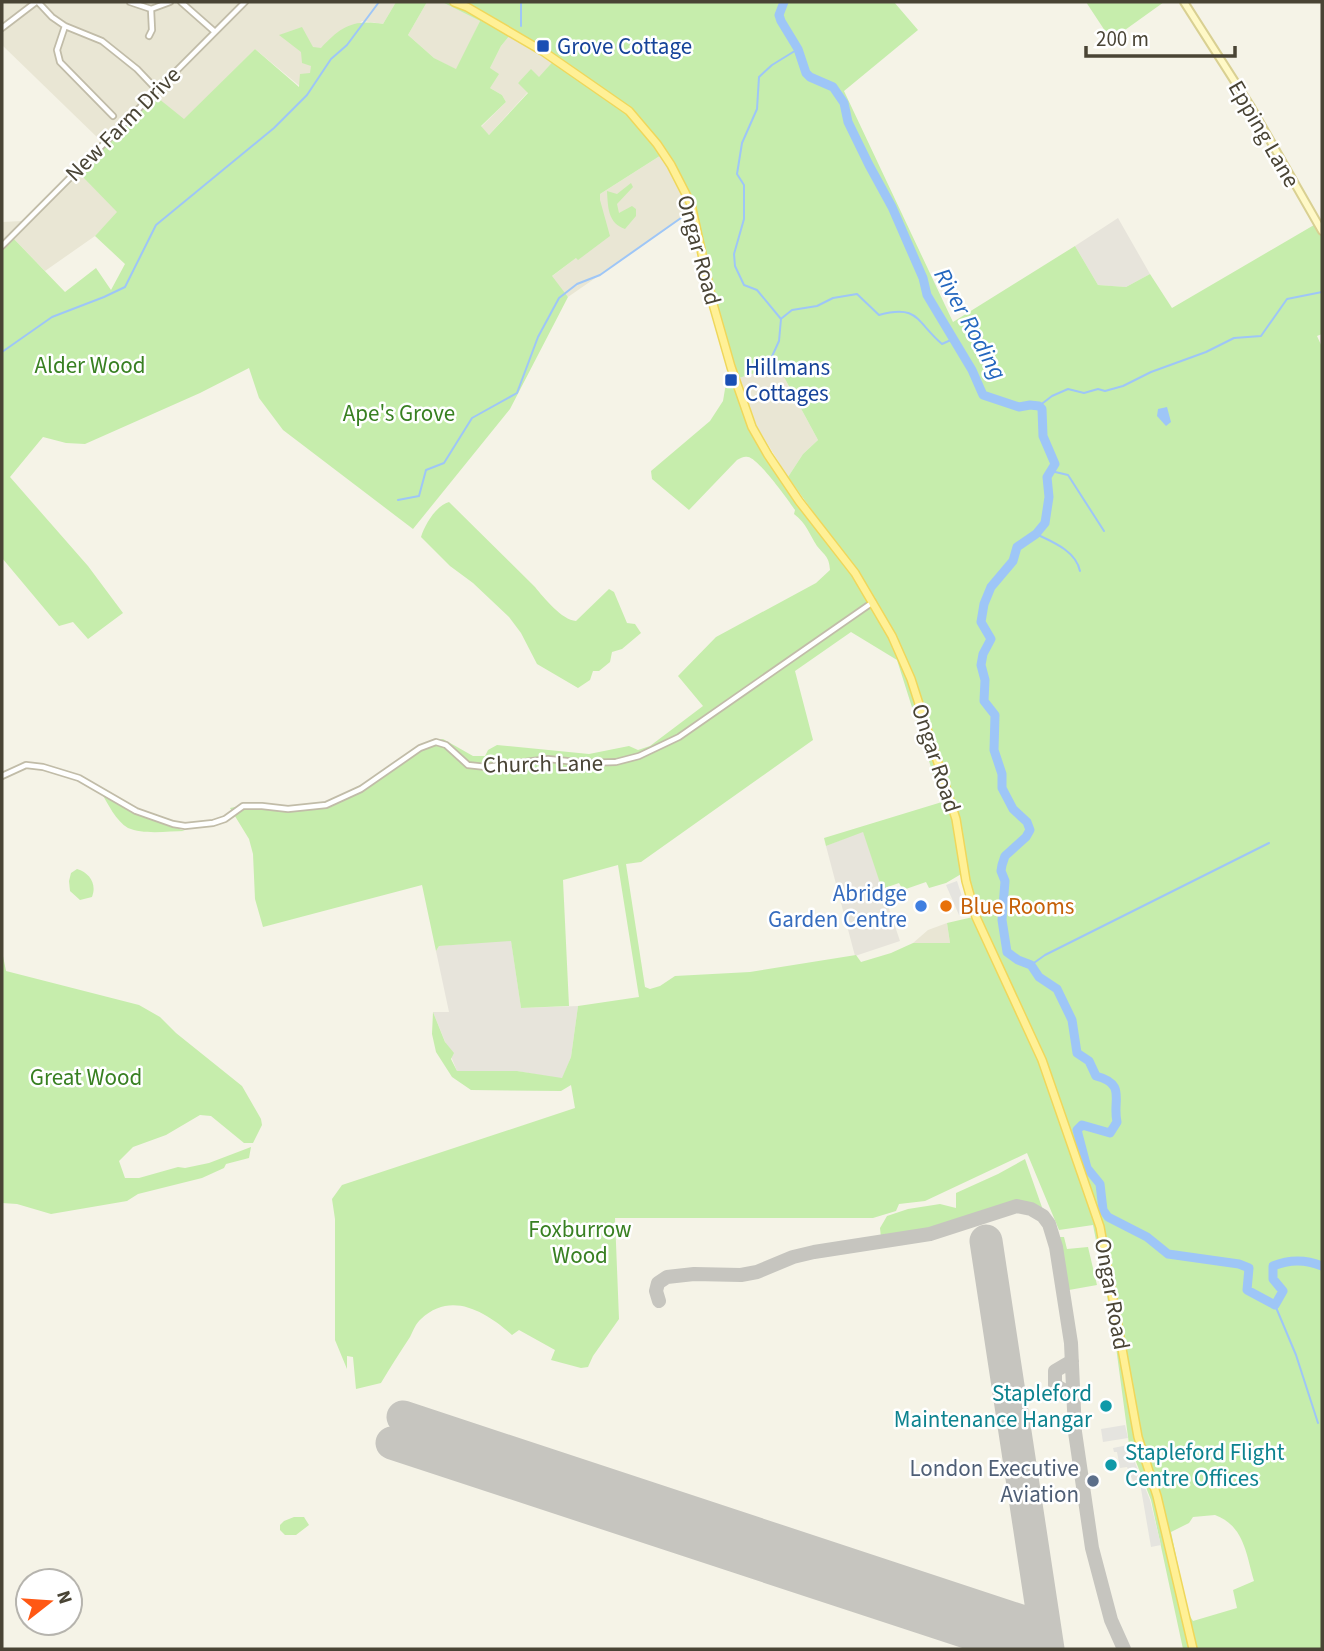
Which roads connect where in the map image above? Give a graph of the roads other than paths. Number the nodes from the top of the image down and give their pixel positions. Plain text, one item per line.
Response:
1 (37, 2) edge
2 (130, 2) edge
3 (170, 2) edge
4 (181, 2) edge
5 (245, 2) edge
6 (454, 2) edge
7 (1184, 2) edge
8 (151, 9) junction
9 (65, 26) junction
10 (2, 28) edge
11 (215, 32) junction
12 (149, 36) dead end
13 (156, 89) junction
14 (113, 116) dead end
15 (1322, 231) edge
16 (2, 246) edge
17 (874, 602) junction
18 (2, 776) edge
19 (1193, 1649) edge

1 - 9 street
1 - 10 street
2 - 8 street
3 - 8 street
4 - 11 street
5 - 11 street, New Farm Drive
6 - 17 main road, Ongar Road
7 - 15 street, Epping Lane
8 - 12 street
9 - 13 street
9 - 14 street
11 - 13 street, New Farm Drive
13 - 16 street, New Farm Drive
17 - 18 street, Church Lane
17 - 19 main road, Ongar Road

